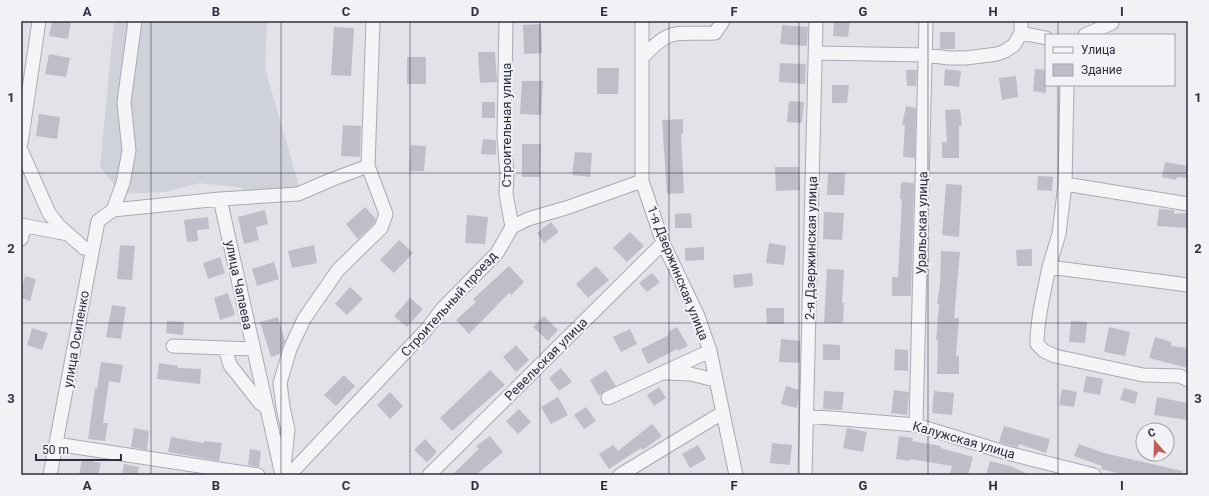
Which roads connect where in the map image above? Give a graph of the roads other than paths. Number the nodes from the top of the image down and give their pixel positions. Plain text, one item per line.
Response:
1 (39, 21) edge
2 (135, 21) edge
3 (372, 21) edge
4 (506, 21) edge
5 (642, 21) edge
6 (723, 21) edge
7 (816, 21) edge
8 (926, 21) edge
9 (1112, 23) dead end
10 (692, 27) edge
11 (1021, 27) edge
12 (1087, 34) edge
13 (1045, 38) edge
14 (816, 53) junction
15 (925, 55) junction
16 (642, 58) junction
17 (1067, 86) edge
18 (21, 143) edge
19 (21, 150) edge
20 (368, 166) junction
21 (642, 181) junction
22 (1065, 184) junction
23 (220, 200) junction
24 (1188, 204) edge
25 (113, 210) junction
26 (23, 225) edge
27 (512, 227) junction
28 (70, 235) junction
29 (21, 239) edge
30 (663, 243) junction
31 (92, 250) junction
32 (1049, 267) junction
33 (1188, 285) edge
34 (173, 346) dead end
35 (225, 348) junction
36 (253, 349) junction
37 (710, 351) junction
38 (662, 373) junction
39 (715, 380) junction
40 (1188, 380) edge
41 (608, 398) dead end
42 (266, 407) junction
43 (722, 413) junction
44 (806, 416) junction
45 (916, 425) junction
46 (56, 444) junction
47 (50, 475) edge
48 (258, 475) edge
49 (282, 475) edge
50 (286, 475) edge
51 (429, 475) edge
52 (620, 475) edge
53 (736, 475) edge
54 (804, 475) edge
55 (1094, 475) edge

1 - 18 street
2 - 25 street
3 - 20 street
4 - 27 street, Строительная улица
5 - 16 street, 1-я Дзержинская улица
6 - 10 street
7 - 14 street, 2-я Дзержинская улица
8 - 15 street, Уральская улица
9 - 12 street
10 - 16 street
11 - 13 street
11 - 15 street
14 - 15 street
14 - 44 street, 2-я Дзержинская улица
15 - 45 street, Уральская улица
16 - 21 street, 1-я Дзержинская улица
17 - 22 street
19 - 28 street
20 - 23 street
20 - 49 street
21 - 27 street
21 - 30 street, 1-я Дзержинская улица
22 - 24 street
22 - 32 street
23 - 25 street
23 - 36 street, улица Чапаева
25 - 31 street, улица Осипенко
26 - 28 street
26 - 29 street
27 - 50 street, Строительный проезд
28 - 31 street
30 - 37 street, 1-я Дзержинская улица
30 - 51 street, Ревельская улица
31 - 46 street, улица Осипенко
32 - 33 street
32 - 40 street
34 - 35 street
35 - 36 street
35 - 42 street
36 - 42 street, улица Чапаева
37 - 38 street
37 - 39 street, 1-я Дзержинская улица
38 - 39 street
38 - 41 street
39 - 43 street, 1-я Дзержинская улица
42 - 49 street, улица Чапаева
43 - 52 street
43 - 53 street, 1-я Дзержинская улица
44 - 45 street, Калужская улица
44 - 54 street, 2-я Дзержинская улица
45 - 55 street, Калужская улица
46 - 47 street, улица Осипенко
46 - 48 street

